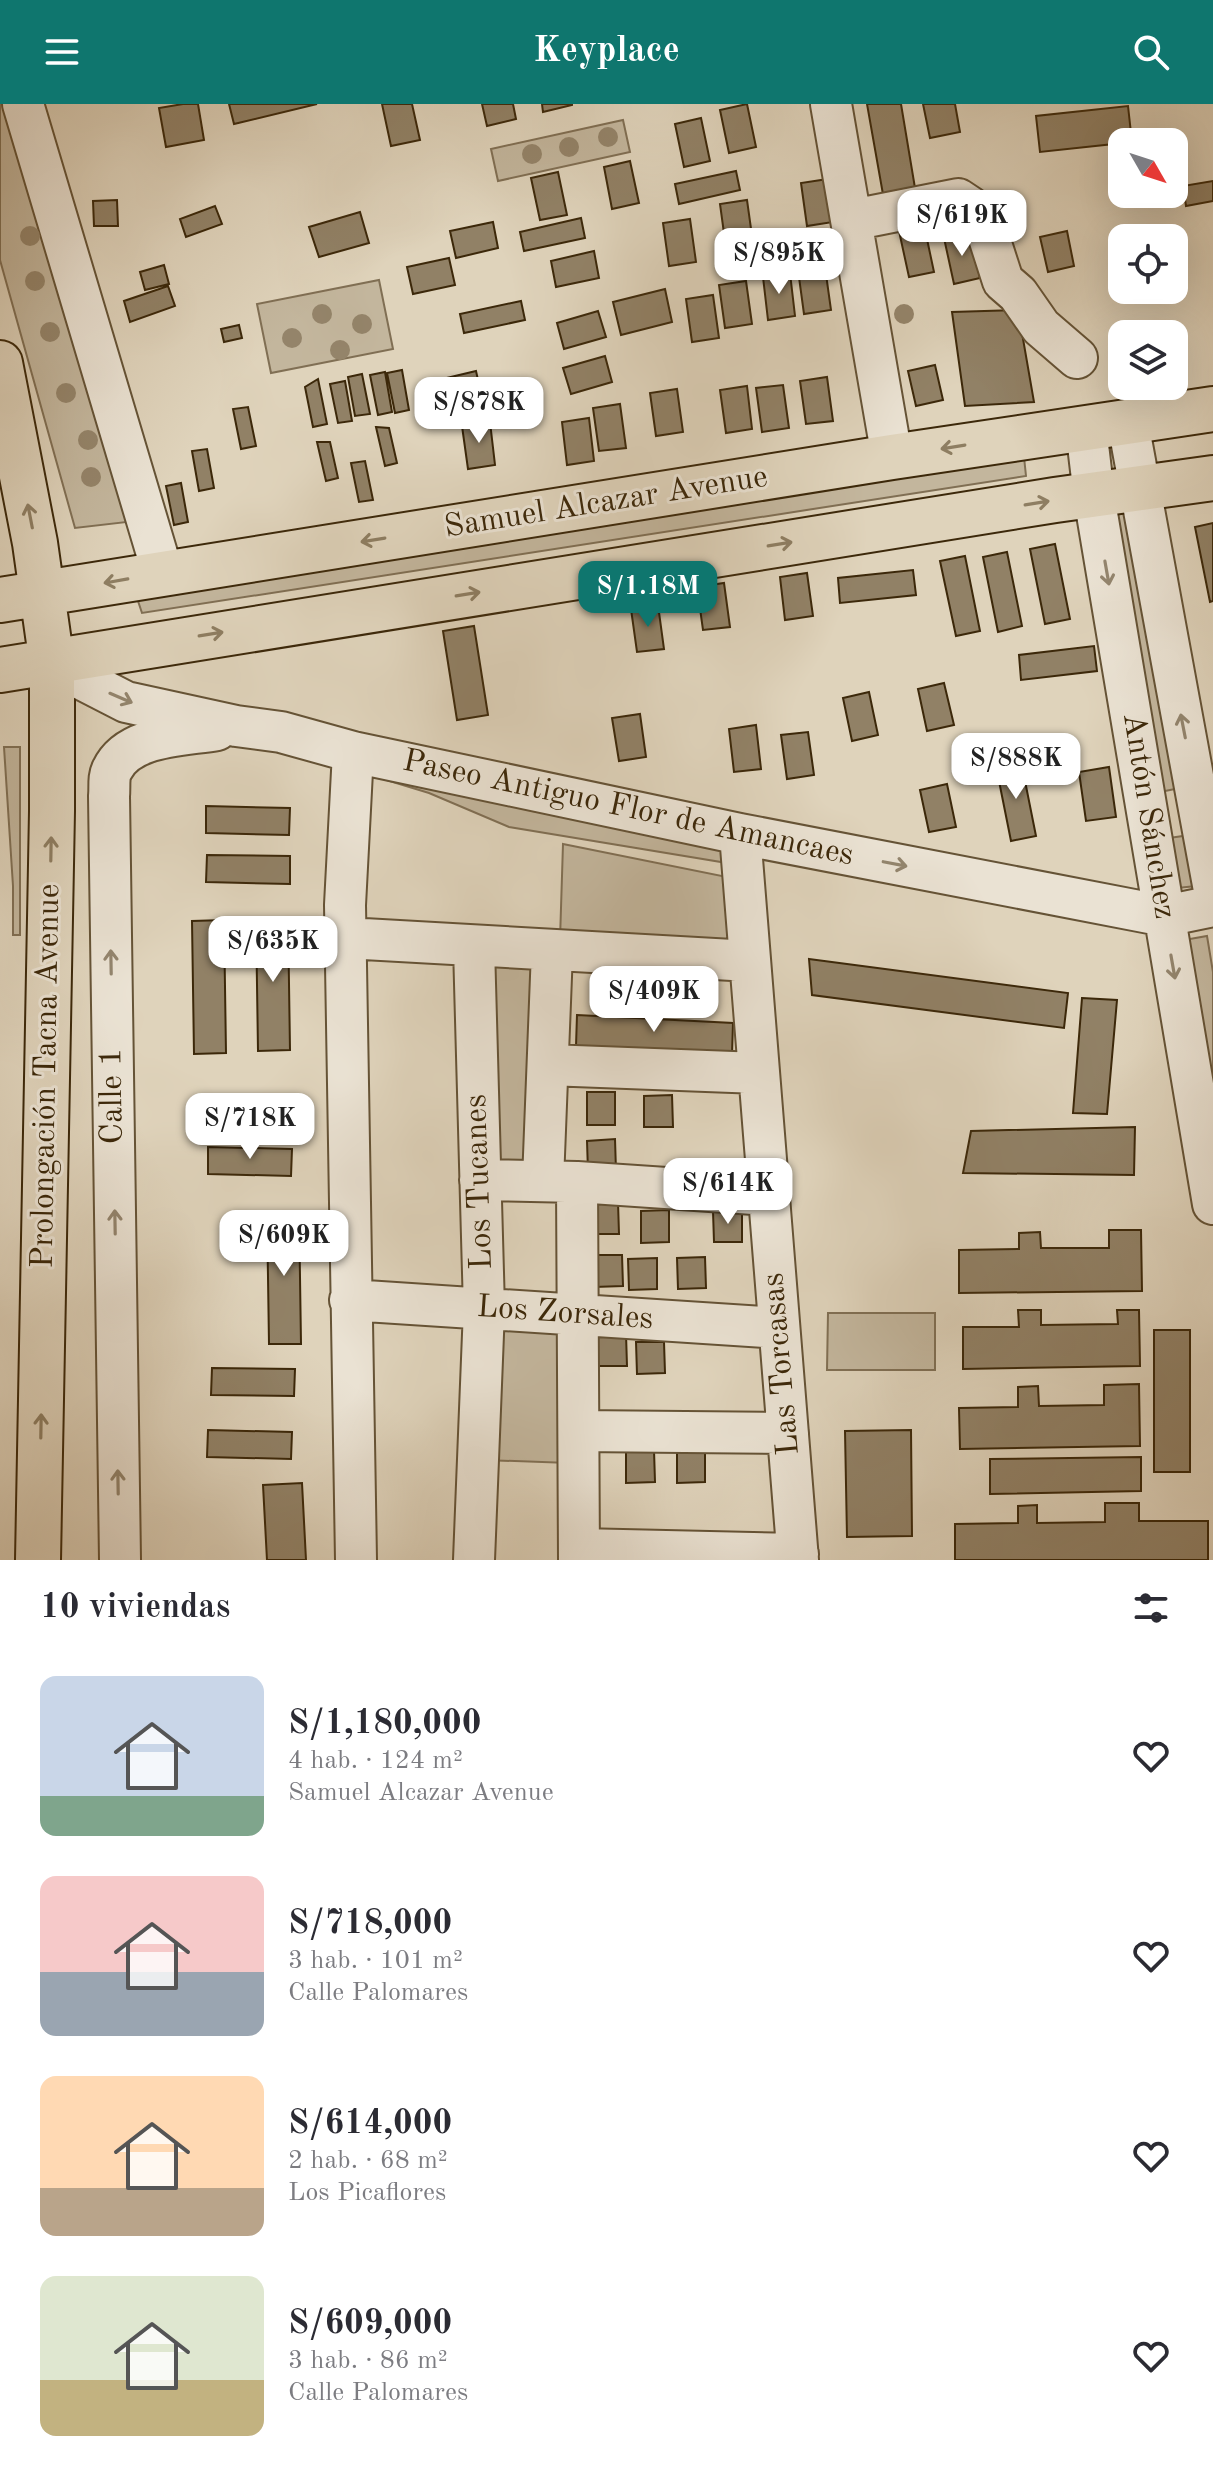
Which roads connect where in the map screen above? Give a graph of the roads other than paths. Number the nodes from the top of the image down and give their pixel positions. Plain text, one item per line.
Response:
1 (23, 104) edge
2 (831, 104) edge
3 (852, 220) junction
4 (1077, 358) dead end
5 (0, 363) edge
6 (1213, 409) edge
7 (1107, 426) junction
8 (892, 457) junction
9 (1213, 478) edge
10 (1140, 489) junction
11 (1094, 496) junction
12 (163, 574) junction
13 (21, 597) edge
14 (52, 664) junction
15 (0, 670) edge
16 (236, 726) junction
17 (353, 752) junction
18 (1208, 823) edge
19 (1151, 831) junction
20 (740, 834) junction
21 (1213, 885) edge
22 (1213, 906) edge
23 (1165, 916) junction
24 (346, 938) junction
25 (474, 947) junction
26 (552, 951) junction
27 (750, 961) junction
28 (548, 1065) junction
29 (759, 1073) junction
30 (480, 1180) junction
31 (560, 1181) junction
32 (769, 1195) junction
33 (1213, 1204) edge
34 (350, 1300) junction
35 (484, 1309) junction
36 (579, 1315) junction
37 (779, 1328) junction
38 (579, 1431) junction
39 (788, 1433) junction
40 (579, 1554) edge
41 (798, 1557) edge
42 (38, 1560) edge
43 (120, 1560) edge
44 (356, 1560) edge
45 (474, 1560) edge

1 - 12 street
2 - 3 street
3 - 4 street
3 - 8 street
13 -> 5 main road, Prolongación Tacna Avenue
6 - 7 main road, Samuel Alcazar Avenue
7 -> 8 main road, Samuel Alcazar Avenue
7 - 10 street, Antón Sánchez
7 - 11 street, Antón Sánchez
8 -> 12 main road, Samuel Alcazar Avenue
9 - 10 main road
10 - 11 main road
18 -> 10 street, Antón Sánchez
14 -> 11 main road
11 -> 19 street, Antón Sánchez
12 -> 13 main road, Samuel Alcazar Avenue
13 - 14 main road, Prolongación Tacna Avenue
14 - 15 main road
14 -> 16 street, Paseo Antiguo Flor de Amancaes
42 -> 14 main road, Prolongación Tacna Avenue
16 - 17 street, Paseo Antiguo Flor de Amancaes
43 -> 16 street, Calle 1
17 - 20 street, Paseo Antiguo Flor de Amancaes
17 - 24 street
18 - 19 street
18 - 21 street, Antón Sánchez
19 - 23 street, Antón Sánchez
20 -> 23 street, Paseo Antiguo Flor de Amancaes
20 - 27 street, Las Torcasas
22 - 23 street, Paseo Antiguo Flor de Amancaes
23 -> 33 street, Antón Sánchez
24 - 25 street
24 - 34 street
25 - 26 street
25 - 30 street, Los Tucanes
26 - 27 street
26 - 28 street
27 - 29 street, Las Torcasas
28 - 29 street
28 - 31 street
29 - 32 street, Las Torcasas
30 - 31 street
30 - 35 street, Los Tucanes
31 - 32 street
31 - 36 street
32 - 37 street, Las Torcasas
34 - 35 street, Los Zorsales
34 - 44 street
35 - 36 street, Los Zorsales
35 - 45 street, Los Tucanes
36 - 37 street, Los Zorsales
36 - 38 street
37 - 39 street, Las Torcasas
38 - 39 street
38 - 40 street
39 - 41 street, Las Torcasas
40 - 41 street

